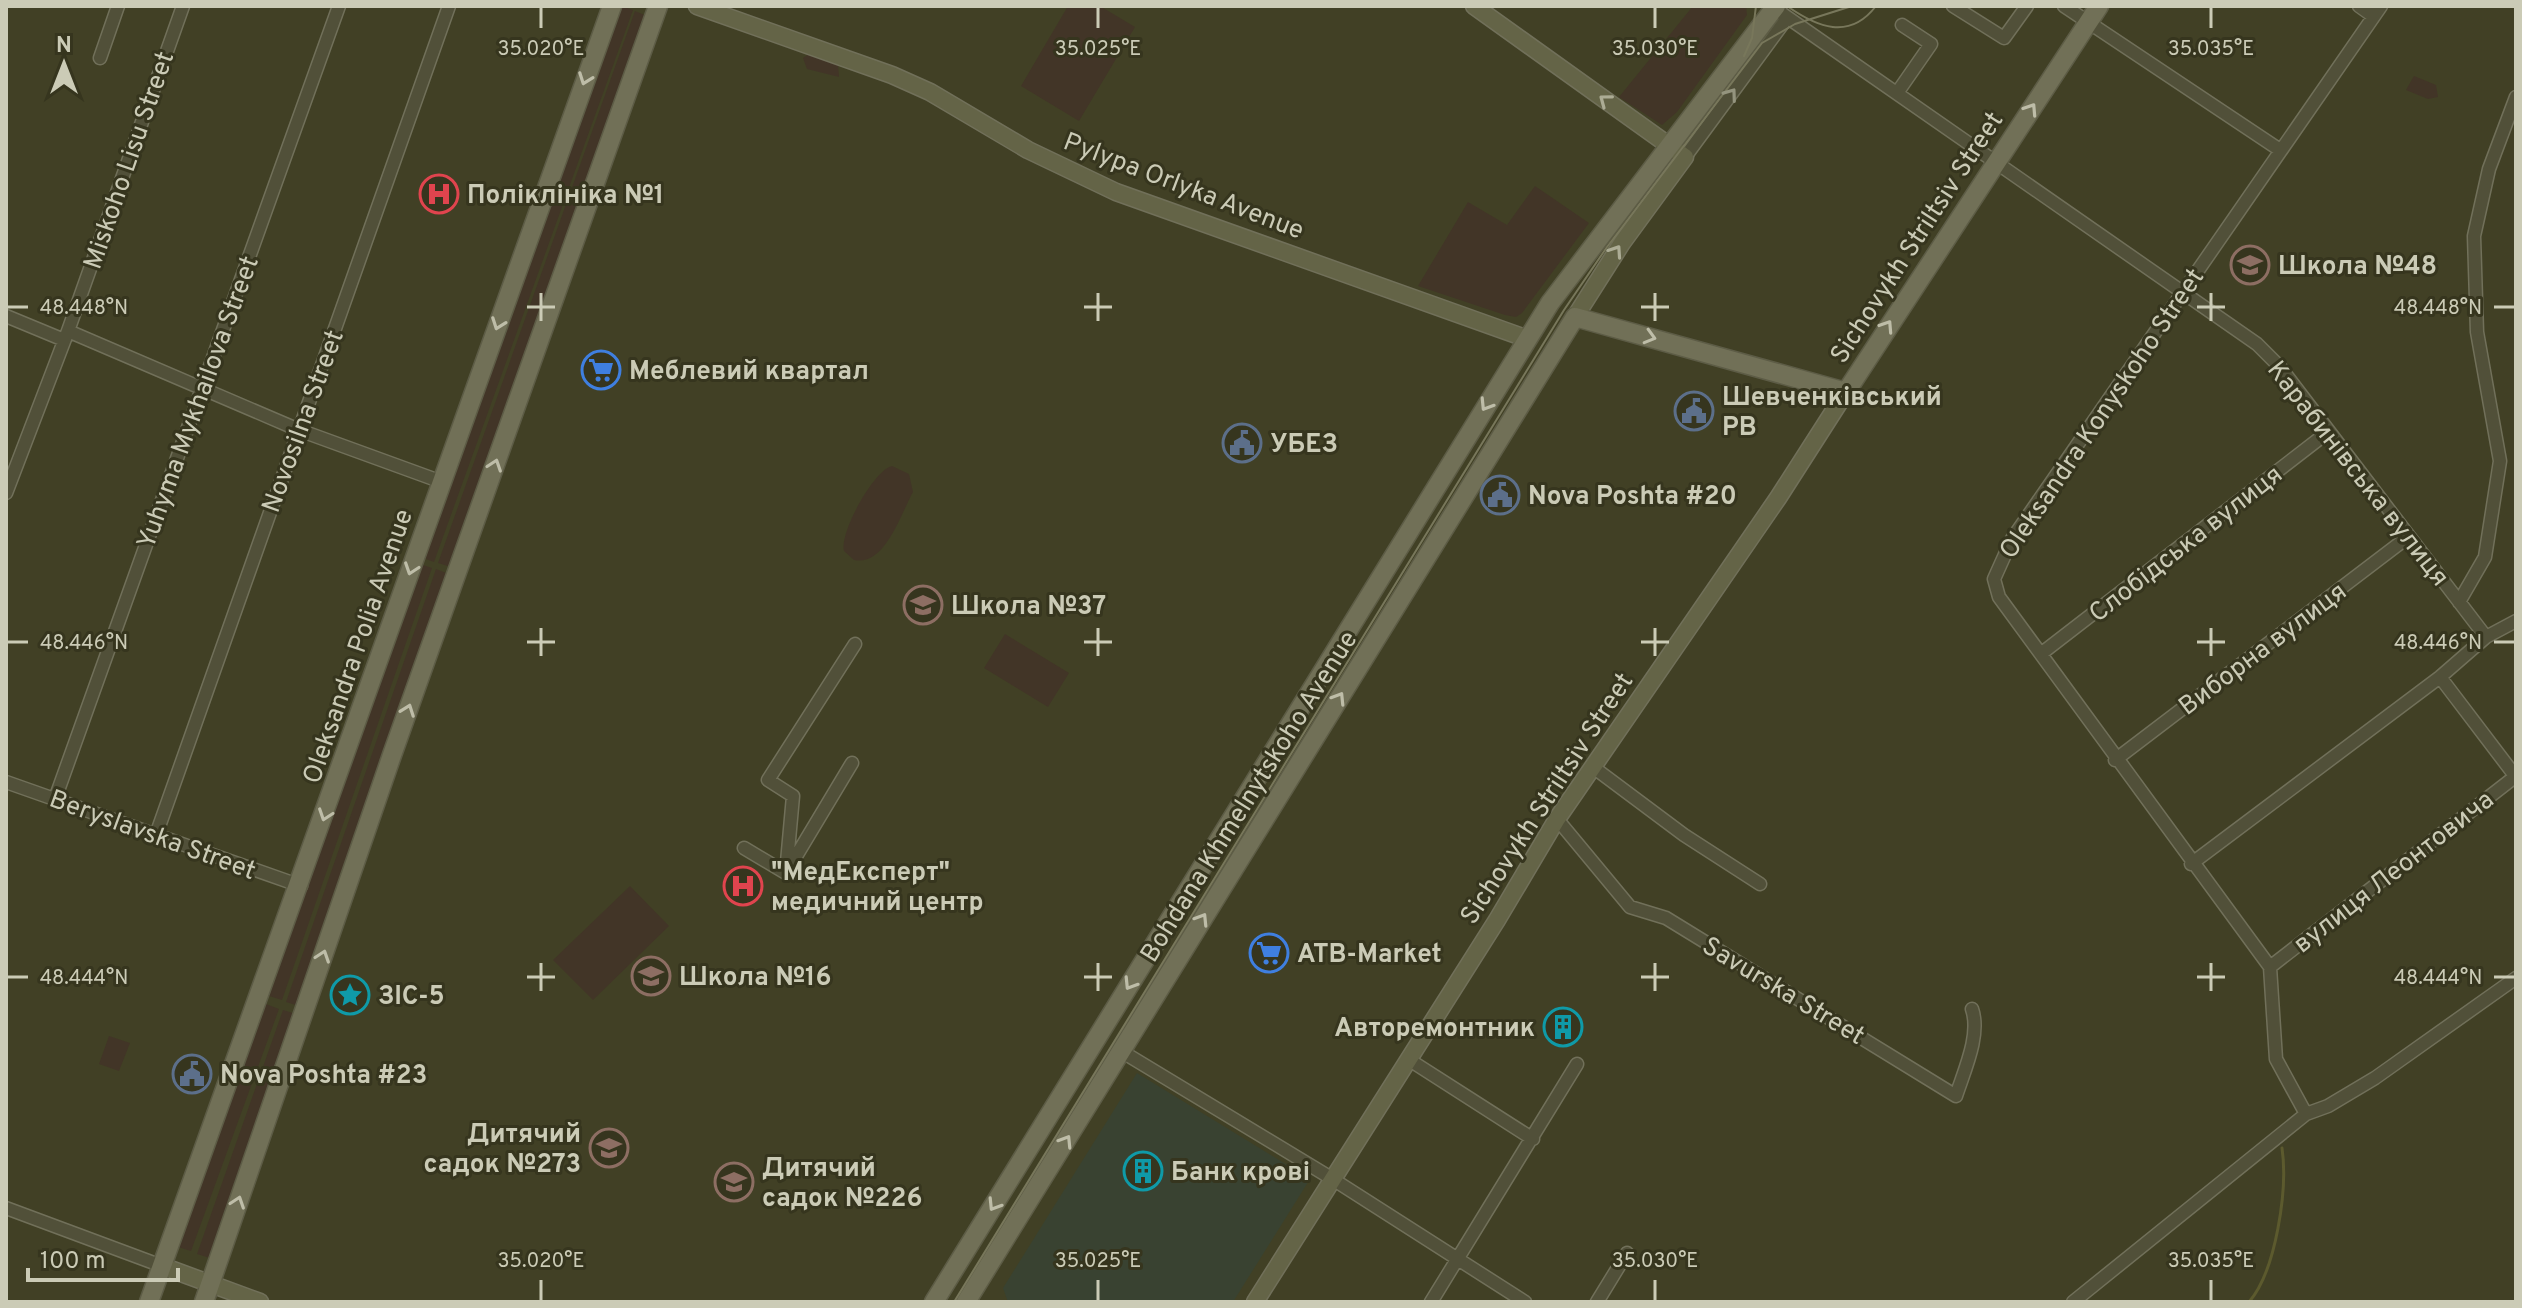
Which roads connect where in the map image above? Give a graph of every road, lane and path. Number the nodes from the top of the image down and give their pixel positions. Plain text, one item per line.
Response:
1 (118, 6) edge
2 (183, 6) edge
3 (339, 6) edge
4 (449, 6) edge
5 (612, 6) edge
6 (658, 6) edge
7 (697, 6) edge
8 (1474, 6) edge
9 (1953, 6) edge
10 (2027, 6) edge
11 (2064, 6) edge
12 (2359, 6) edge
13 (1777, 10) edge
14 (2377, 11) edge
15 (2093, 14) edge
16 (1902, 25) dead end
17 (100, 58) dead end
18 (1897, 93) junction
19 (2516, 97) edge
20 (1668, 145) junction
21 (2280, 150) junction
22 (1685, 157) junction
23 (1996, 163) junction
24 (2182, 293) junction
25 (6, 316) edge
26 (1575, 317) junction
27 (66, 336) junction
28 (1528, 339) junction
29 (1555, 349) junction
30 (201, 390) junction
31 (1846, 392) junction
32 (299, 430) junction
33 (2328, 432) junction
34 (442, 482) junction
35 (6, 493) edge
36 (2408, 537) junction
37 (2459, 602) junction
38 (2513, 627) edge
39 (2486, 637) junction
40 (855, 644) dead end
41 (2042, 653) junction
42 (2440, 677) junction
43 (1282, 736) junction
44 (1307, 751) junction
45 (2115, 760) junction
46 (852, 763) dead end
47 (1593, 767) junction
48 (2516, 776) edge
49 (6, 782) edge
50 (55, 799) junction
51 (1557, 819) junction
52 (156, 835) junction
53 (744, 848) dead end
54 (2191, 864) junction
55 (786, 873) junction
56 (1760, 884) dead end
57 (301, 886) junction
58 (2270, 967) junction
59 (2516, 978) edge
60 (1972, 1009) dead end
61 (1097, 1037) junction
62 (1121, 1051) junction
63 (1408, 1059) junction
64 (1577, 1064) dead end
65 (2306, 1114) junction
66 (1533, 1139) junction
67 (1331, 1178) junction
68 (6, 1208) edge
69 (1627, 1253) dead end
70 (1457, 1260) junction
71 (162, 1266) junction
72 (210, 1284) junction
73 (149, 1302) edge
74 (204, 1302) edge
75 (260, 1302) edge
76 (934, 1302) edge
77 (966, 1302) edge
78 (1255, 1302) edge
79 (1431, 1302) edge
80 (1525, 1302) edge
81 (1597, 1302) edge
82 (2073, 1302) edge

1 - 17 street
2 - 27 street, Miskoho Lisu Street
3 - 30 street, Yuhyma Mykhailova Street
4 - 32 street, Novosilna Street
5 -> 34 main road, Oleksandra Polia Avenue
72 -> 6 main road
7 - 28 street, Pylypa Orlyka Avenue
20 -> 8 street
9 - 10 street
11 - 15 street
12 - 14 street
13 - 18 street, Карабинівська вулиця
13 - 20 main road, Bohdana Khmelnytskoho Avenue
22 -> 13 street
14 - 21 street, Oleksandra Konyskoho Street
15 - 21 street
23 -> 15 main road, Sichovykh Striltsiv Street
16 - 18 street
18 - 23 street, Карабинівська вулиця
19 - 37 street
20 - 22 street
20 - 28 main road, Bohdana Khmelnytskoho Avenue
21 - 24 street, Oleksandra Konyskoho Street
26 -> 22 street
23 - 24 street, Карабинівська вулиця
31 -> 23 main road, Sichovykh Striltsiv Street
24 - 33 street, Карабинівська вулиця
24 - 41 street, Oleksandra Konyskoho Street
25 - 27 street
26 - 29 main road, Bohdana Khmelnytskoho Avenue
26 -> 31 main road
27 - 30 street
27 - 35 street, Miskoho Lisu Street
28 - 29 main road
28 -> 43 main road, Bohdana Khmelnytskoho Avenue
44 -> 29 main road, Bohdana Khmelnytskoho Avenue
30 - 32 street
30 - 50 street, Yuhyma Mykhailova Street
31 - 47 street, Sichovykh Striltsiv Street
32 - 34 street
32 - 52 street, Novosilna Street
33 - 36 street, Карабинівська вулиця
33 - 41 street, Слобідська вулиця
34 -> 57 main road, Oleksandra Polia Avenue
36 - 37 street, Карабинівська вулиця
36 - 45 street, Виборна вулиця
37 - 39 street, Карабинівська вулиця
38 - 39 street
39 - 42 street
40 - 55 street
41 - 45 street, Oleksandra Konyskoho Street
42 - 48 street, вулиця Леонтовича
42 - 54 street
43 - 44 main road
43 -> 61 main road, Bohdana Khmelnytskoho Avenue
62 -> 44 main road, Bohdana Khmelnytskoho Avenue
45 - 54 street, Oleksandra Konyskoho Street
46 - 55 street
47 - 51 street, Sichovykh Striltsiv Street
47 - 56 street
48 - 58 street, вулиця Леонтовича
49 - 50 street, Beryslavska Street
50 - 52 street, Beryslavska Street
51 - 60 street, Savurska Street
51 - 63 street, Sichovykh Striltsiv Street
52 - 57 street, Beryslavska Street
53 - 55 street
54 - 58 street, Oleksandra Konyskoho Street
57 - 71 main road, Oleksandra Polia Avenue
58 - 65 street
59 - 65 street
61 - 62 main road
61 -> 76 main road, Bohdana Khmelnytskoho Avenue
62 - 67 street
77 -> 62 main road, Bohdana Khmelnytskoho Avenue
63 - 66 street
63 - 67 street, Sichovykh Striltsiv Street
64 - 66 street
65 - 82 street
66 - 70 street
67 - 70 street
67 - 78 street, Sichovykh Striltsiv Street
68 - 71 street
69 - 81 street
70 - 79 street
70 - 80 street
71 - 72 street
71 - 73 main road, Oleksandra Polia Avenue
72 - 74 main road
72 - 75 street

